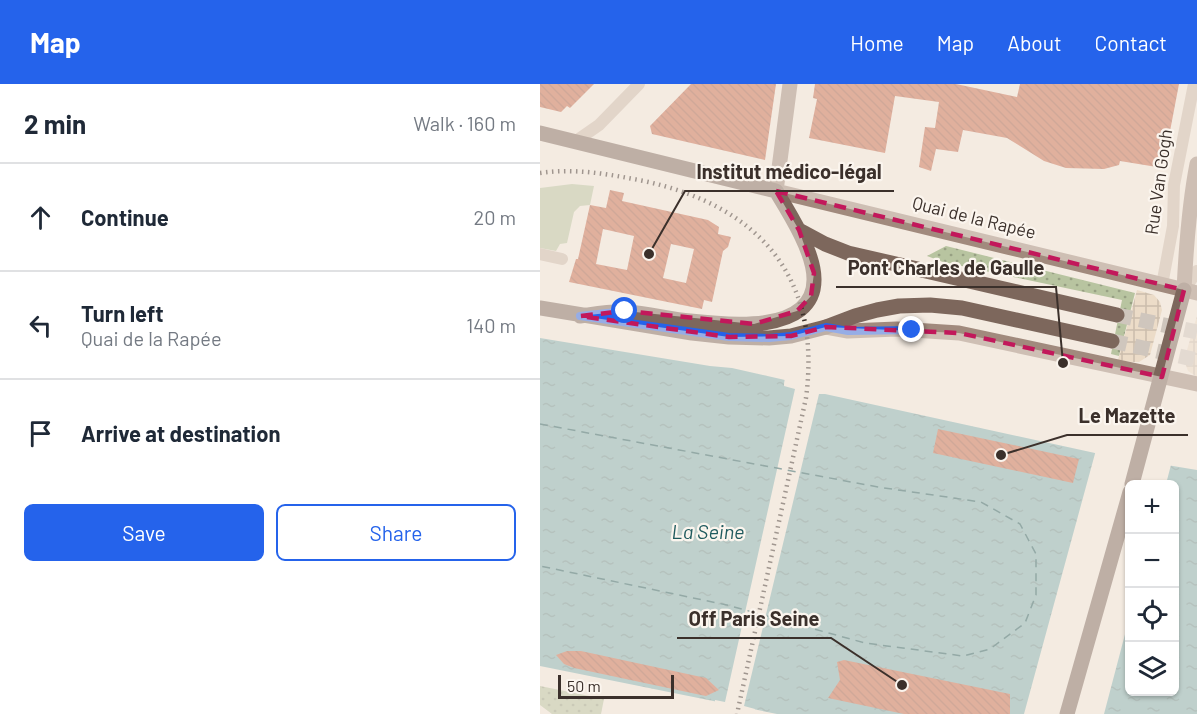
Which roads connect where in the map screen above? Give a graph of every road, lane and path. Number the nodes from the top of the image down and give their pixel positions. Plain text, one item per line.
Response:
1 (639, 84) edge
2 (790, 84) edge
3 (1194, 84) edge
4 (540, 133) edge
5 (540, 138) edge
6 (576, 141) junction
7 (1197, 164) edge
8 (776, 191) junction
9 (799, 230) junction
10 (540, 255) edge
11 (562, 259) dead end
12 (1197, 271) edge
13 (1162, 285) junction
14 (1191, 292) edge
15 (540, 308) edge
16 (1117, 315) tunnel mouth
17 (580, 316) junction
18 (826, 327) junction
19 (1112, 341) tunnel mouth
20 (1162, 377) junction
21 (1197, 384) edge
22 (1133, 480) edge
23 (1125, 510) edge
24 (1067, 714) edge

1 - 6 street
2 - 8 main road
3 - 13 street, Rue Van Gogh
4 - 6 main road, Quai de la Rapée
5 - 6 main road, Quai de la Rapée
6 - 8 main road, Quai de la Rapée
7 - 14 main road, Rue Van Gogh
8 - 9 main road
8 - 13 main road, Quai de la Rapée
9 - 16 main road
9 - 17 main road
10 - 11 street
12 - 14 street
13 - 14 main road, Quai de la Rapée
14 - 20 main road
15 - 17 main road
17 - 18 main road
18 - 19 main road
18 - 20 main road
20 - 21 main road
20 - 22 main road
23 - 24 main road

